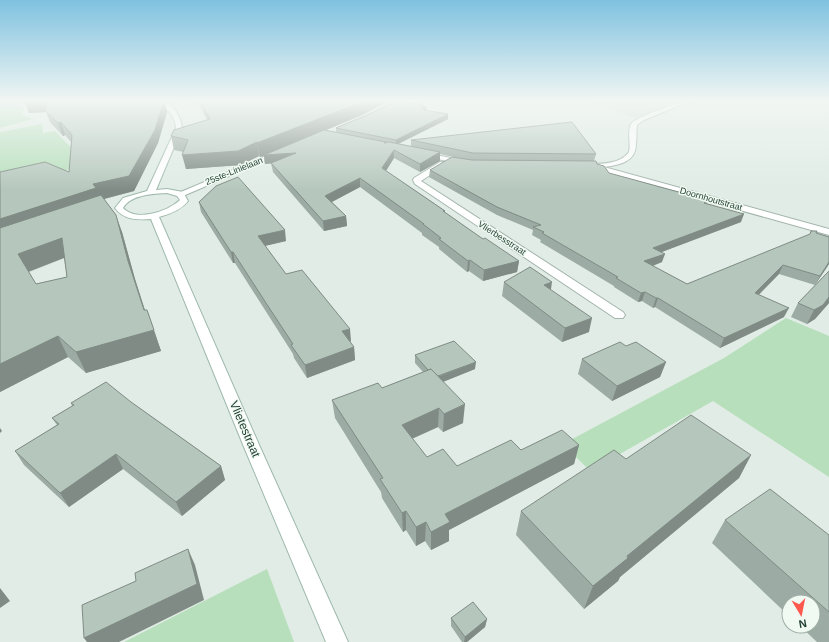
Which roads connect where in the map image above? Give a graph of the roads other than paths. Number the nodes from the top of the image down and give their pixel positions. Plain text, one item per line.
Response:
1 (178, 130) edge
2 (633, 130) edge
3 (288, 149) edge
4 (418, 154) edge
5 (449, 160) junction
6 (472, 164) edge
7 (576, 166) edge
8 (592, 166) junction
9 (150, 192) junction
10 (180, 194) junction
11 (123, 202) junction
12 (120, 212) junction
13 (154, 215) junction
14 (829, 232) edge
15 (619, 316) dead end
16 (337, 642) edge

1 - 9 street
2 - 8 street
3 - 10 street, 25ste-Linielaan
4 - 5 street
5 - 6 street
5 - 15 street, Vlierbesstraat
7 - 8 street
8 - 14 street, Doornhoutstraat
9 - 10 street
9 - 11 street
10 - 13 street
11 - 12 street
11 - 12 street
12 - 13 street
13 - 16 street, Vlietestraat

